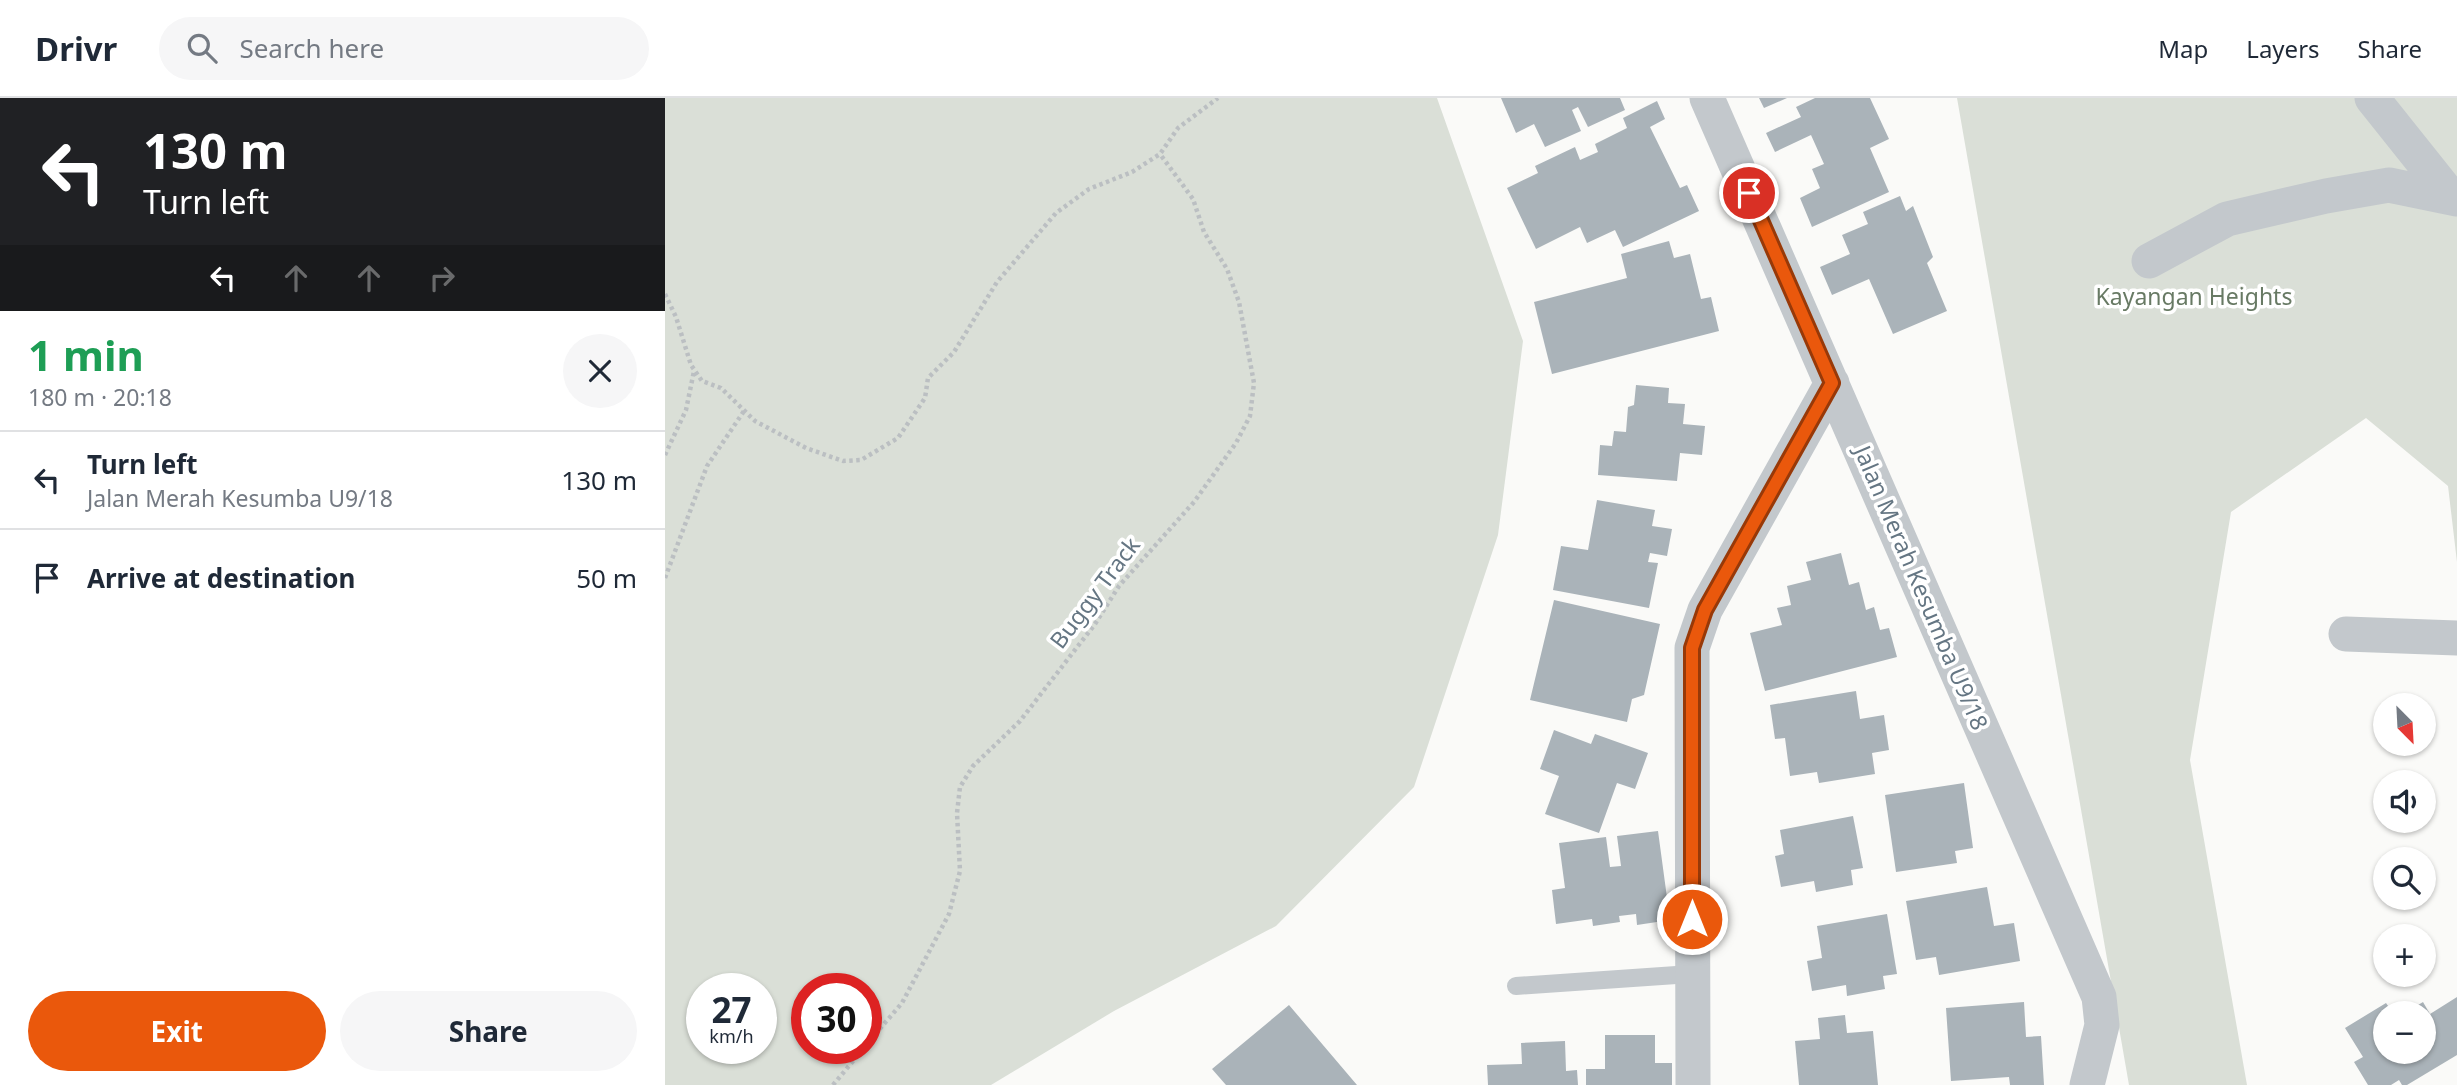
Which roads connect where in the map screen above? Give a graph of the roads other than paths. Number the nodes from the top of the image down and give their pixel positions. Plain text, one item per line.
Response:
1 (1707, 98) edge
2 (2372, 98) edge
3 (2454, 198) edge
4 (2150, 261) dead end
5 (1832, 383) junction
6 (2346, 634) dead end
7 (2457, 638) edge
8 (1692, 974) junction
9 (1516, 986) dead end
10 (1693, 1085) edge
11 (2088, 1085) edge

1 - 5 street, Jalan Merah Kesumba U9/18
2 - 3 street
3 - 4 street
5 - 8 street
5 - 11 street, Jalan Merah Kesumba U9/18
6 - 7 street
8 - 9 lane
8 - 10 street

